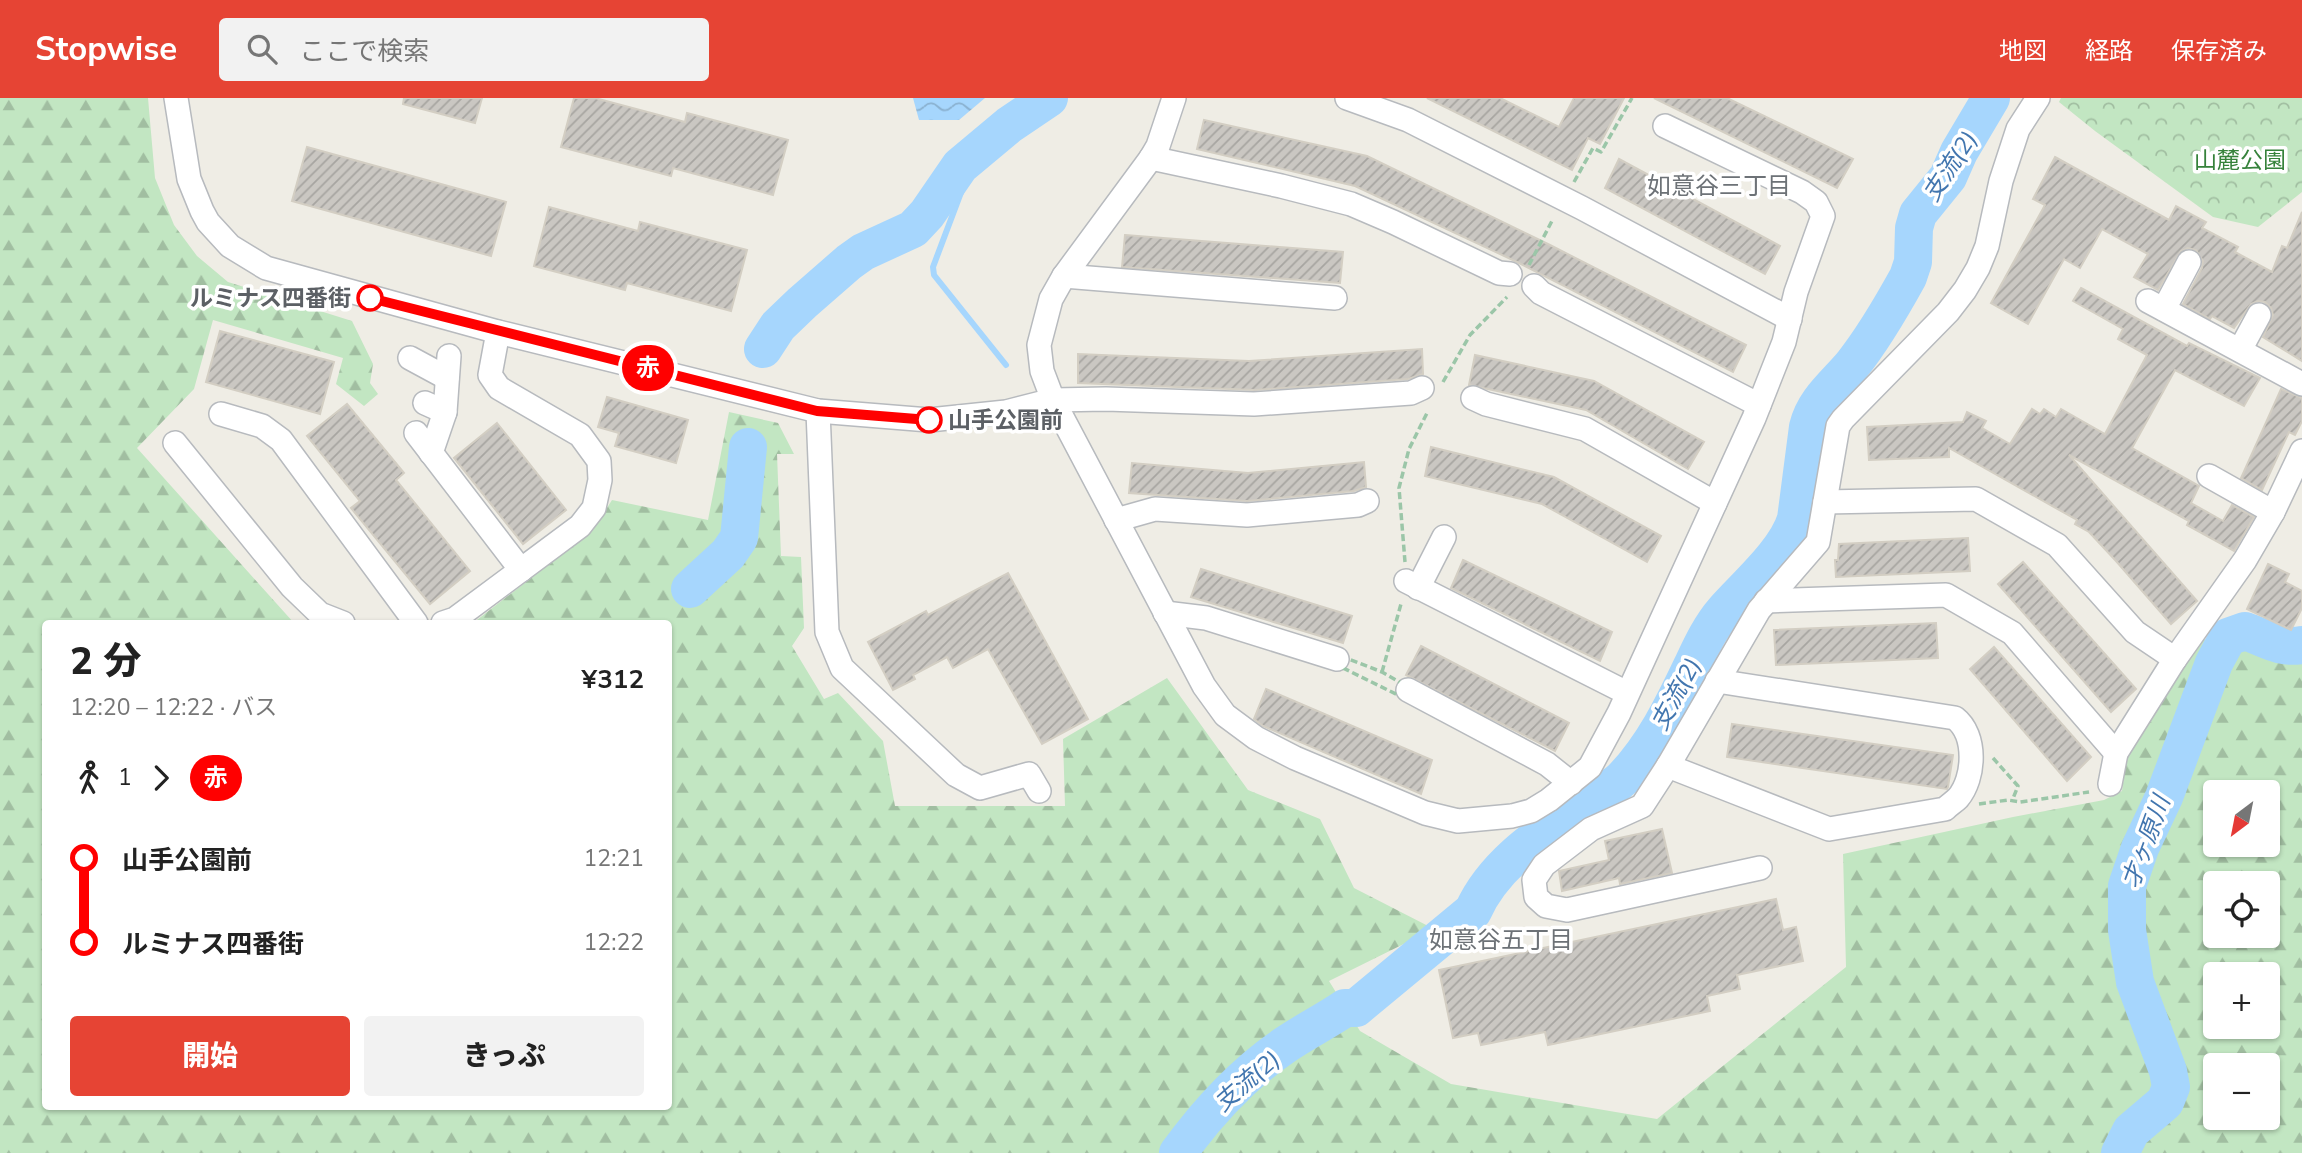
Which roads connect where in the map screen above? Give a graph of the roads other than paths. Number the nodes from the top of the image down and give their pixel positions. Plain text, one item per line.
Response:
1 (176, 98) edge
2 (1174, 98) edge
3 (1347, 98) edge
4 (2038, 98) edge
5 (1665, 126) dead end
6 (1151, 158) junction
7 (2189, 262) dead end
8 (1064, 275) junction
9 (1335, 298) dead end
10 (2259, 315) dead end
11 (1790, 319) junction
12 (498, 331) junction
13 (2240, 350) junction
14 (410, 358) dead end
15 (2302, 384) edge
16 (1430, 389) road end
17 (1473, 398) dead end
18 (1053, 400) junction
19 (1759, 405) junction
20 (817, 411) junction
21 (221, 414) dead end
22 (416, 433) dead end
23 (175, 443) dead end
24 (2302, 451) edge
25 (431, 453) junction
26 (2209, 477) dead end
27 (1367, 501) dead end
28 (1825, 502) junction
29 (1715, 503) junction
30 (2273, 512) junction
31 (1116, 520) junction
32 (1444, 537) dead end
33 (521, 570) junction
34 (1766, 601) junction
35 (1165, 613) junction
36 (335, 620) edge
37 (414, 620) edge
38 (455, 620) edge
39 (1337, 659) road end
40 (2175, 659) junction
41 (1717, 681) junction
42 (1408, 690) road end
43 (1627, 693) junction
44 (2116, 752) junction
45 (1668, 766) junction
46 (1571, 783) junction
47 (2110, 784) road end
48 (1039, 790) dead end
49 (1760, 868) dead end

1 - 12 street
2 - 6 street
3 - 11 street
4 - 28 street
5 - 11 street
6 - 8 street
6 - 19 street
7 - 13 street
8 - 9 street
8 - 18 street
10 - 13 street
11 - 19 street
12 - 20 street
12 - 33 street
13 - 15 street
14 - 25 street
16 - 18 street
17 - 29 street
18 - 20 street
18 - 31 street
19 - 29 street
20 - 48 street
21 - 37 street
22 - 25 street
23 - 36 street
24 - 30 street
25 - 33 street
26 - 30 street
27 - 31 street
28 - 34 street
28 - 40 street
29 - 43 street
30 - 40 street
31 - 35 street
32 - 43 street
33 - 38 street
34 - 41 street
34 - 44 street
35 - 39 street
35 - 46 street
40 - 44 street
41 - 45 street
41 - 45 street
42 - 46 street
43 - 46 street
44 - 47 street
45 - 49 street

